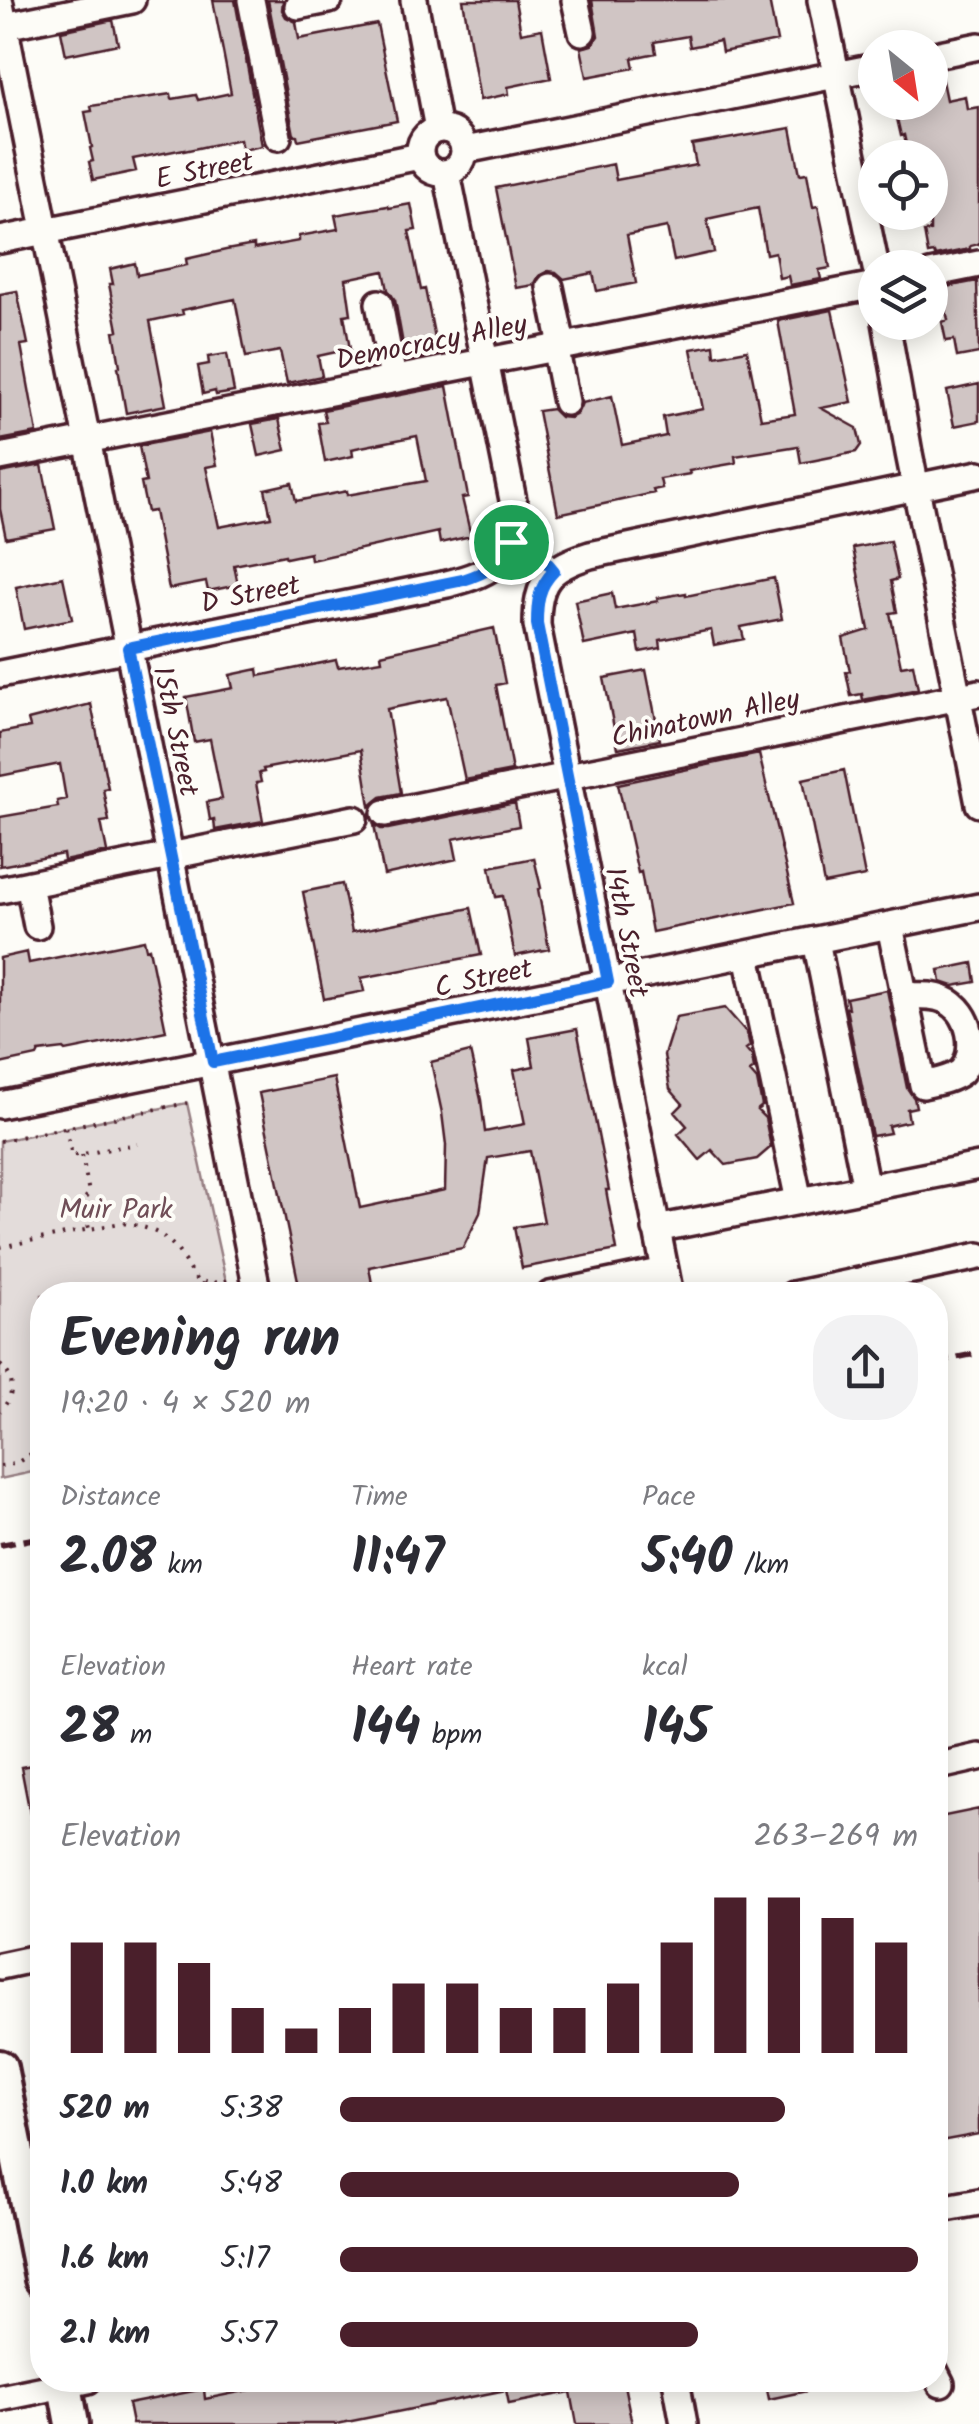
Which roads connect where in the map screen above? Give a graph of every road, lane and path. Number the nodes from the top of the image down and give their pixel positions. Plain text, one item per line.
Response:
1 (132, 0) edge
2 (251, 0) edge
3 (329, 0) edge
4 (414, 0) edge
5 (576, 0) edge
6 (820, 0) edge
7 (298, 6) dead end
8 (1, 19) edge
9 (582, 32) dead end
10 (979, 46) edge
11 (948, 52) edge
12 (858, 71) edge
13 (836, 75) junction
14 (438, 130) junction
15 (278, 137) dead end
16 (465, 150) junction
17 (420, 156) junction
18 (447, 173) junction
19 (44, 231) junction
20 (0, 240) edge
21 (872, 250) edge
22 (979, 264) edge
23 (948, 270) edge
24 (550, 287) dead end
25 (858, 288) edge
26 (378, 304) dead end
27 (889, 340) edge
28 (559, 346) junction
29 (485, 360) junction
30 (393, 379) junction
31 (566, 402) dead end
32 (89, 440) junction
33 (0, 457) edge
34 (979, 474) edge
35 (917, 487) junction
36 (128, 648) junction
37 (0, 674) edge
38 (968, 695) edge
39 (567, 777) junction
40 (979, 804) edge
41 (385, 813) dead end
42 (354, 819) dead end
43 (172, 856) junction
44 (28, 884) junction
45 (0, 890) edge
46 (979, 908) edge
47 (37, 926) dead end
48 (890, 926) junction
49 (816, 941) junction
50 (747, 955) junction
51 (608, 982) junction
52 (906, 996) dead end
53 (213, 1062) junction
54 (186, 1104) dead end
55 (0, 1105) edge
56 (66, 1128) junction
57 (0, 1141) edge
58 (137, 1144) dead end
59 (82, 1155) junction
60 (979, 1166) edge
61 (866, 1188) junction
62 (799, 1201) junction
63 (89, 1229) junction
64 (656, 1229) junction
65 (0, 1247) edge
66 (979, 1256) edge
67 (202, 1282) edge
68 (255, 1282) edge
69 (668, 1282) edge
70 (855, 1282) edge
71 (0, 1365) edge
72 (0, 1412) edge
73 (30, 1455) edge
74 (0, 1466) edge
75 (979, 1758) edge
76 (948, 1764) edge
77 (30, 1960) edge
78 (0, 1966) edge
79 (0, 2067) edge
80 (30, 2173) edge
81 (979, 2202) edge
82 (948, 2208) edge
83 (30, 2391) edge
84 (72, 2392) edge
85 (678, 2392) edge
86 (0, 2398) edge
87 (72, 2424) edge
88 (684, 2424) edge

1 - 8 street
2 - 15 street
3 - 7 street
4 - 14 street
5 - 9 street
6 - 13 street
8 - 19 street, 15th Street
10 - 11 street
12 - 13 street
13 - 16 street
13 - 21 street
14 - 16 street
14 - 17 street
16 - 18 street
17 - 18 street
17 - 19 street, E Street
18 - 29 street
19 - 20 street, E Street
19 - 32 street, 15th Street
22 - 23 street
24 - 28 street
25 - 28 street, Democracy Alley
26 - 30 street
27 - 35 street
28 - 29 street, Democracy Alley
28 - 31 street
29 - 30 street, Democracy Alley
29 - 36 street, D Street
30 - 32 street, Democracy Alley
32 - 33 street, Democracy Alley
32 - 36 street, 15th Street
34 - 35 street
35 - 38 street
35 - 39 street, 14th Street
36 - 37 street, D Street
36 - 43 street, 15th Street
38 - 39 street, Chinatown Alley
38 - 40 street
39 - 41 street, Chinatown Alley
39 - 51 street, 14th Street
42 - 43 street
43 - 44 street
43 - 53 street, 15th Street
44 - 45 street
44 - 47 street
46 - 48 street, C Street
48 - 49 street, C Street
48 - 52 street
49 - 50 street, C Street
49 - 61 street
50 - 51 street, C Street
50 - 62 street
51 - 53 street, C Street
51 - 64 street, 14th Street
53 - 55 street, C Street
53 - 68 street, 15th Street
54 - 56 path
56 - 57 path
56 - 59 path
58 - 59 path
59 - 63 path
60 - 61 street
61 - 62 street
62 - 64 street
63 - 65 path
63 - 67 path
64 - 69 street, 14th Street
66 - 70 street
71 - 72 path
73 - 74 path
75 - 76 street
77 - 78 street
79 - 80 main road
81 - 82 street
83 - 86 street
84 - 87 main road
85 - 88 street

